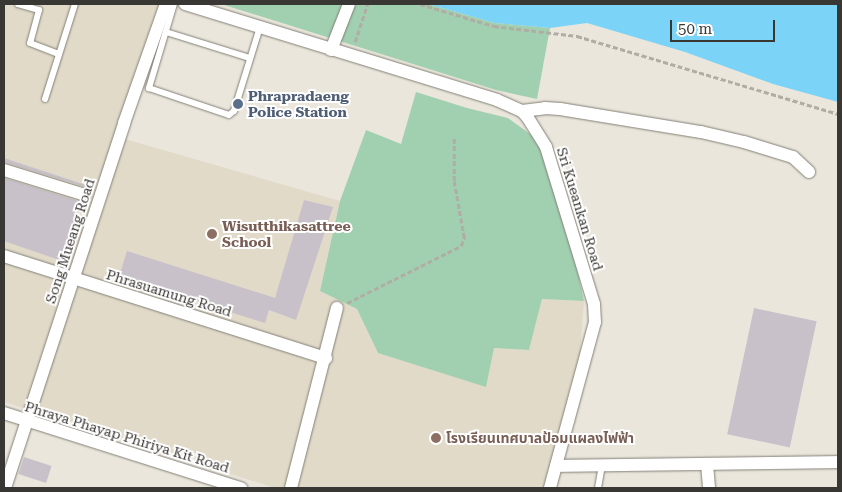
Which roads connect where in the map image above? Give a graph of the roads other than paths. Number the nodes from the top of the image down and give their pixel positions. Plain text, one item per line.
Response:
1 (18, 4) edge
2 (75, 4) edge
3 (166, 4) edge
4 (174, 4) edge
5 (185, 4) edge
6 (349, 4) edge
7 (40, 7) edge
8 (260, 27) junction
9 (166, 32) junction
10 (331, 50) junction
11 (59, 54) junction
12 (250, 58) junction
13 (45, 99) dead end
14 (522, 111) junction
15 (4, 170) edge
16 (809, 172) dead end
17 (82, 194) dead end
18 (4, 256) edge
19 (74, 278) junction
20 (337, 308) road end
21 (326, 358) junction
22 (4, 414) edge
23 (27, 421) junction
24 (838, 462) edge
25 (707, 464) junction
26 (556, 466) junction
27 (602, 466) junction
28 (5, 488) edge
29 (241, 488) edge
30 (291, 488) edge
31 (550, 488) edge
32 (598, 488) edge
33 (709, 488) edge

1 - 7 lane
2 - 11 lane
3 - 19 street, Song Mueang Road
4 - 9 lane
5 - 8 street
6 - 10 street
7 - 11 lane
8 - 10 street
8 - 12 lane
9 - 12 lane
9 - 12 lane
10 - 14 street
11 - 13 lane
14 - 16 street
14 - 26 street, Sri Kueankan Road
15 - 17 street
18 - 19 street, Phrasuamung Road
19 - 21 street, Phrasuamung Road
19 - 23 street, Song Mueang Road
20 - 21 street
21 - 30 street
22 - 23 street, Phraya Phayap Phiriya Kit Road
23 - 28 street, Song Mueang Road
23 - 29 street, Phraya Phayap Phiriya Kit Road
24 - 25 street
25 - 27 street
25 - 33 street
26 - 27 street
26 - 31 street, Sri Kueankan Road
27 - 32 lane

